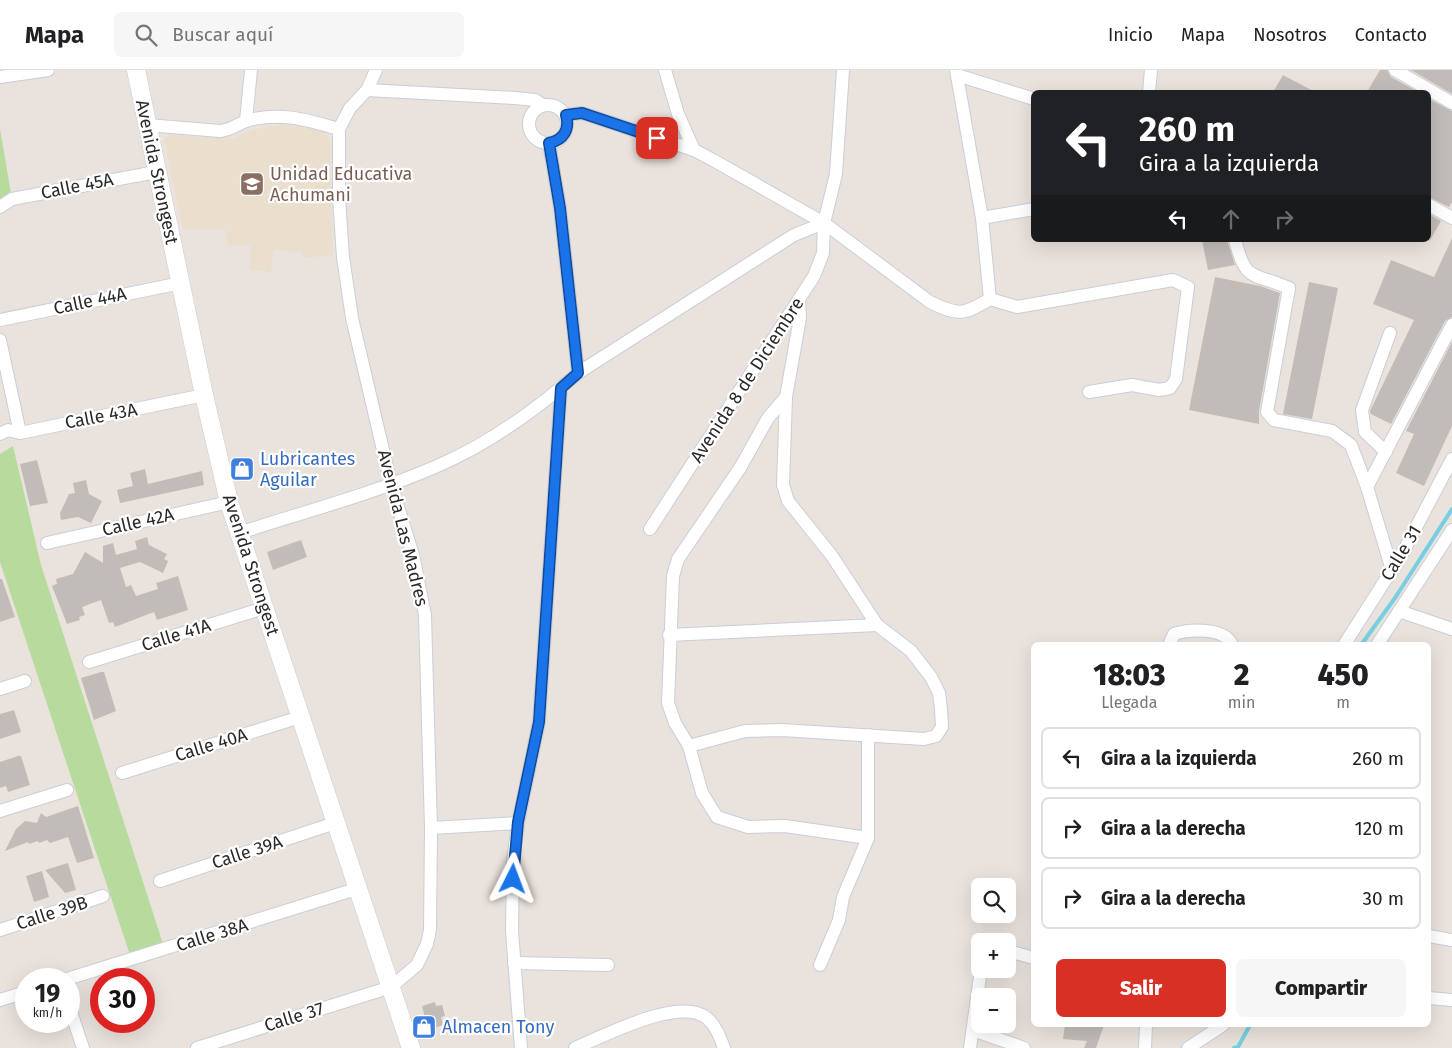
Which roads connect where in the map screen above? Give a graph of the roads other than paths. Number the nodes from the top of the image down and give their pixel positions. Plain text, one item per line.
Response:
1 (48, 70) edge
2 (136, 70) edge
3 (251, 70) edge
4 (376, 70) edge
5 (665, 70) edge
6 (843, 70) edge
7 (1150, 70) edge
8 (1395, 70) edge
9 (957, 72) edge
10 (0, 77) edge
11 (367, 90) junction
12 (1149, 90) edge
13 (1430, 90) edge
14 (1431, 91) edge
15 (1031, 98) edge
16 (1452, 103) edge
17 (544, 105) junction
18 (566, 115) junction
19 (246, 121) junction
20 (147, 125) junction
21 (339, 130) junction
22 (549, 143) junction
23 (694, 150) junction
24 (156, 172) junction
25 (1431, 206) edge
26 (0, 207) edge
27 (1031, 210) edge
28 (982, 218) junction
29 (1452, 218) edge
30 (824, 224) junction
31 (1236, 242) edge
32 (181, 283) junction
33 (799, 299) junction
34 (990, 300) junction
35 (0, 320) edge
36 (1452, 325) edge
37 (1390, 333) dead end
38 (0, 340) edge
39 (578, 373) junction
40 (561, 388) junction
41 (1088, 392) dead end
42 (204, 395) junction
43 (786, 396) junction
44 (20, 433) junction
45 (0, 434) edge
46 (1386, 452) junction
47 (1452, 459) edge
48 (390, 484) junction
49 (1446, 486) edge
50 (1368, 487) junction
51 (229, 502) junction
52 (650, 529) dead end
53 (1452, 530) edge
54 (240, 533) junction
55 (47, 543) dead end
56 (1392, 570) junction
57 (264, 608) junction
58 (1399, 610) junction
59 (877, 625) junction
60 (1452, 629) edge
61 (669, 635) junction
62 (1170, 642) edge
63 (1230, 642) edge
64 (1346, 642) edge
65 (1379, 642) edge
66 (89, 662) dead end
67 (25, 681) dead end
68 (0, 689) edge
69 (300, 717) junction
70 (868, 735) junction
71 (689, 746) junction
72 (122, 773) dead end
73 (67, 790) dead end
74 (0, 811) edge
75 (518, 822) junction
76 (334, 823) junction
77 (431, 828) junction
78 (868, 838) junction
79 (160, 881) dead end
80 (356, 889) junction
81 (103, 896) dead end
82 (0, 930) edge
83 (1431, 936) edge
84 (1452, 940) edge
85 (1016, 954) edge
86 (1031, 957) edge
87 (514, 963) junction
88 (608, 964) dead end
89 (820, 965) dead end
90 (80, 975) edge
91 (391, 987) junction
92 (15, 995) edge
93 (1431, 998) edge
94 (0, 1000) edge
95 (1452, 1000) edge
96 (1146, 1027) edge
97 (1219, 1027) edge
98 (78, 1033) edge
99 (972, 1033) edge
100 (982, 1033) edge
101 (83, 1048) edge
102 (197, 1048) edge
103 (411, 1048) edge
104 (521, 1048) edge
105 (574, 1048) edge
106 (724, 1048) edge
107 (970, 1048) edge
108 (1024, 1048) edge
109 (1145, 1048) edge
110 (1188, 1048) edge

1 - 10 street
2 - 20 main road, Avenida Strongest
3 - 19 street
4 - 11 street, Avenida Las Madres
5 - 23 street
6 - 30 street, Avenida 8 de Diciembre
7 - 12 street
8 - 13 street
9 - 15 street
9 - 28 street
11 - 17 street
11 - 21 street, Avenida Las Madres
14 - 16 street
17 - 18 street
17 - 22 street
18 - 22 street
18 - 23 street
19 - 20 street
19 - 21 street
20 - 24 main road, Avenida Strongest
21 - 48 street, Avenida Las Madres
22 - 39 street
23 - 30 street
24 - 26 street, Calle 45A
24 - 32 main road, Avenida Strongest
25 - 29 street
27 - 28 street
28 - 34 street
30 - 33 street, Avenida 8 de Diciembre
30 - 34 street
30 - 39 street
31 - 50 street
32 - 35 street, Calle 44A
32 - 42 main road, Avenida Strongest
33 - 43 street
33 - 52 street, Avenida 8 de Diciembre
34 - 41 street
36 - 46 street
37 - 46 street
38 - 44 street
39 - 40 street
40 - 48 street
40 - 75 street
42 - 44 street, Calle 43A
42 - 51 main road, Avenida Strongest
43 - 59 street
43 - 61 street
44 - 45 street, Calle 43A
46 - 50 street
47 - 49 street, Calle 31
48 - 54 street
48 - 77 street, Avenida Las Madres
49 - 56 street, Calle 31
50 - 56 street
51 - 54 main road, Avenida Strongest
51 - 55 street, Calle 42A
53 - 58 street
54 - 57 main road, Avenida Strongest
56 - 64 street, Calle 31
57 - 66 street, Calle 41A
57 - 69 main road, Avenida Strongest
58 - 60 street
58 - 65 street
59 - 61 street
59 - 70 street
61 - 71 street
62 - 63 street
67 - 68 street
69 - 72 street, Calle 40A
69 - 76 main road, Avenida Strongest
70 - 71 street
70 - 78 street
71 - 78 street
73 - 74 street
75 - 77 street
75 - 87 street
76 - 79 street, Calle 39A
76 - 80 main road, Avenida Strongest
77 - 91 street, Avenida Las Madres
78 - 89 street
80 - 90 street, Calle 38A
80 - 91 main road, Avenida Strongest
81 - 82 street, Calle 39B
83 - 84 street
85 - 86 street
87 - 88 street
87 - 104 street
91 - 102 street, Calle 37
91 - 103 main road, Avenida Strongest
92 - 94 street
93 - 95 street
96 - 109 street
97 - 110 street
98 - 101 street
99 - 107 street
100 - 108 street
105 - 106 street

